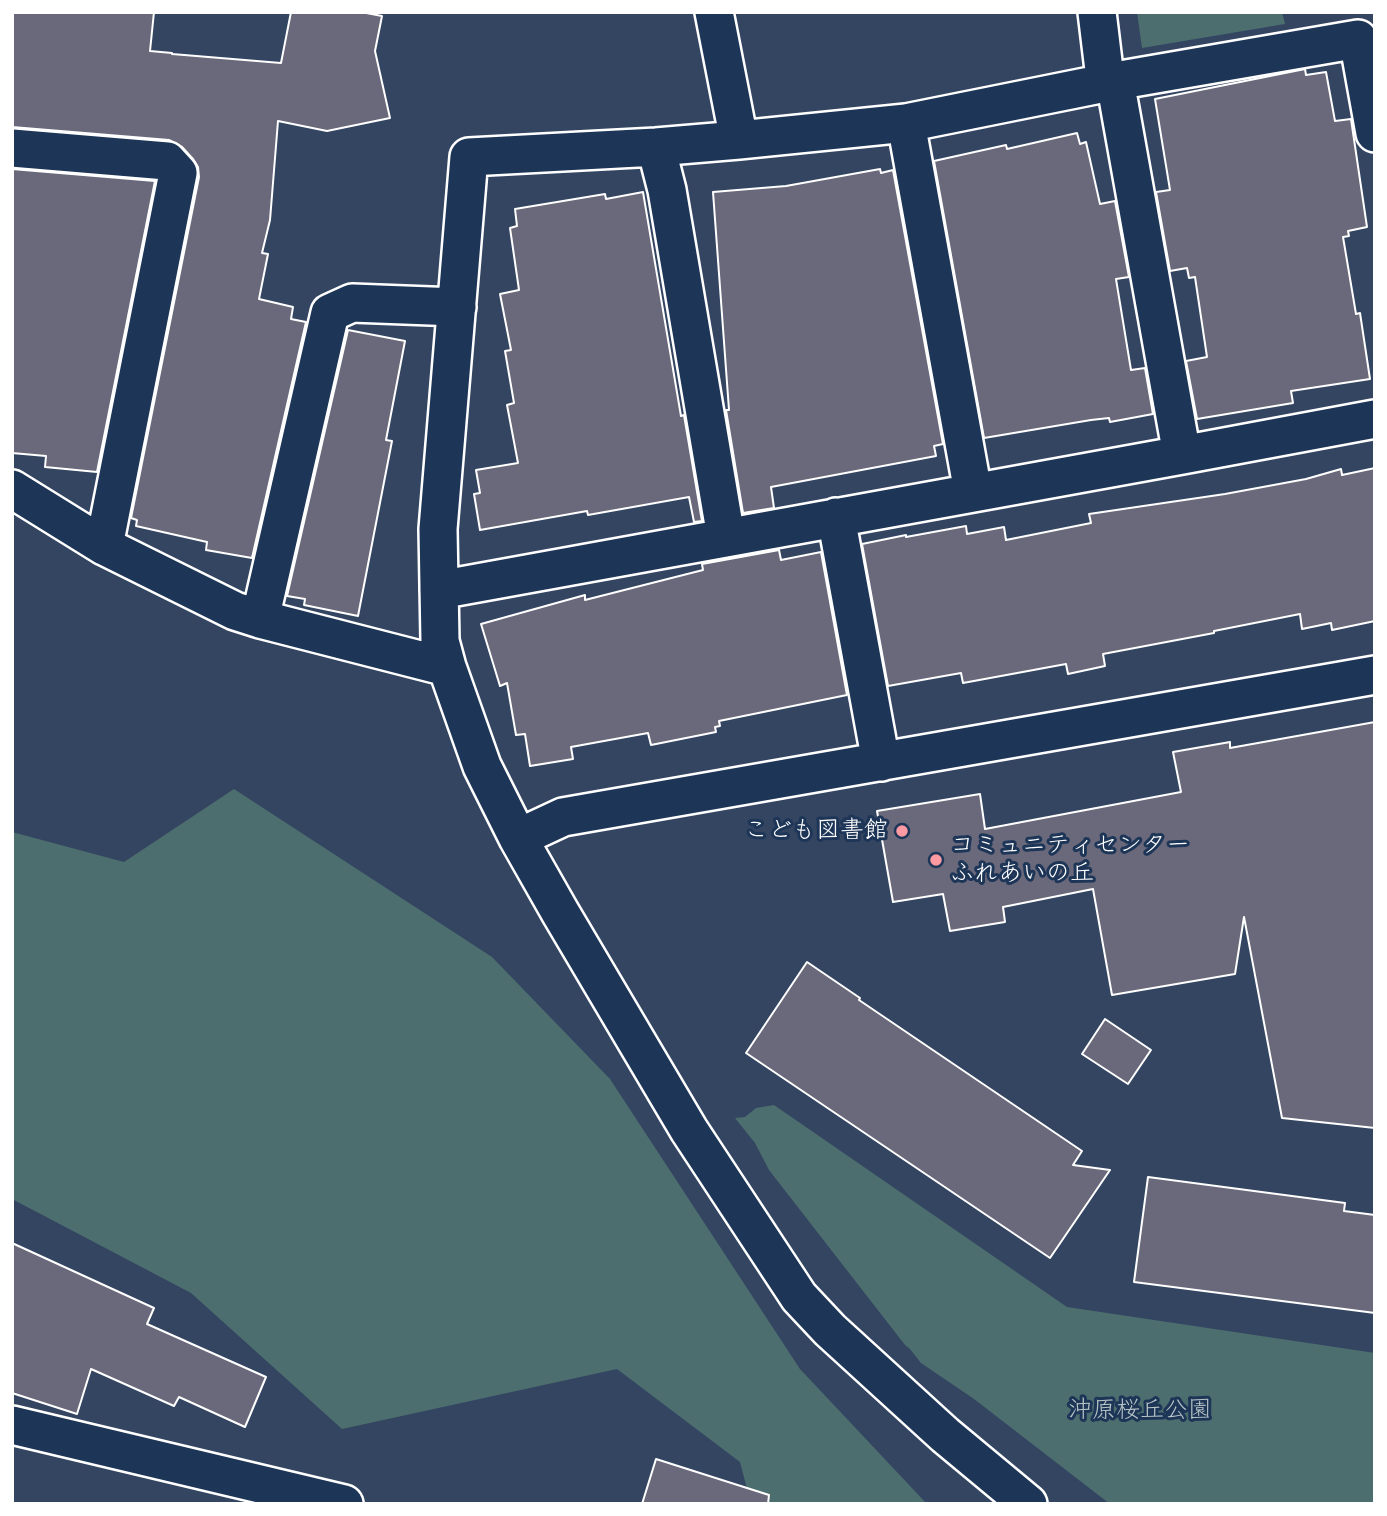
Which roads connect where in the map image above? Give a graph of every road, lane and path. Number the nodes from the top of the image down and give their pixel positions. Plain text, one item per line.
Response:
1 (714, 12) edge
2 (1097, 12) edge
3 (1115, 81) junction
4 (906, 123) junction
5 (1375, 133) edge
6 (739, 140) junction
7 (656, 147) junction
8 (12, 148) edge
9 (457, 307) junction
10 (1375, 419) edge
11 (1182, 455) junction
12 (12, 489) edge
13 (973, 492) junction
14 (836, 517) junction
15 (726, 537) junction
16 (104, 547) junction
17 (439, 590) junction
18 (260, 619) junction
19 (447, 667) junction
20 (1375, 675) edge
21 (881, 762) junction
22 (518, 838) junction
23 (12, 1425) edge
24 (344, 1504) edge
25 (1028, 1504) edge

1 - 6 street
2 - 3 street
3 - 4 street
3 - 5 street
3 - 11 street
4 - 6 street
4 - 13 street
6 - 7 street
7 - 9 street
7 - 15 street
8 - 16 street
9 - 17 street
9 - 18 street
10 - 11 street
11 - 13 street
12 - 16 street
13 - 14 street
14 - 15 street
14 - 21 street
15 - 17 street
16 - 18 street
17 - 19 street
18 - 19 street
19 - 22 street
20 - 21 street
21 - 22 street
22 - 25 street
23 - 24 street

